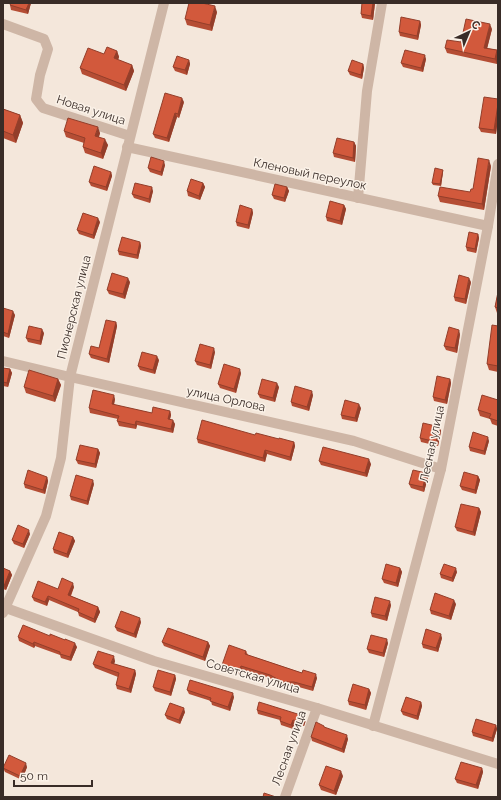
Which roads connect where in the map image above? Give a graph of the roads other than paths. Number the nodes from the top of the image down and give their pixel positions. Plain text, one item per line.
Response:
1 (164, 3) edge
2 (382, 3) edge
3 (3, 24) edge
4 (130, 136) junction
5 (127, 147) junction
6 (498, 164) edge
7 (358, 198) junction
8 (488, 226) junction
9 (3, 361) edge
10 (70, 377) junction
11 (441, 469) junction
12 (4, 609) edge
13 (317, 708) junction
14 (373, 726) junction
15 (498, 764) edge
16 (285, 797) edge

1 - 4 street, Пионерская улица
2 - 7 street
3 - 4 street, Новая улица
4 - 5 street, Пионерская улица
5 - 7 street, Кленовый переулок
5 - 10 street, Пионерская улица
6 - 8 street, Лесная улица
7 - 8 street, Кленовый переулок
8 - 11 street, Лесная улица
9 - 10 street, улица Орлова
10 - 11 street, улица Орлова
10 - 12 street, Пионерская улица
11 - 14 street, Лесная улица
12 - 13 street, Советская улица
13 - 14 street, Советская улица
13 - 16 street, Лесная улица
14 - 15 street, Советская улица

